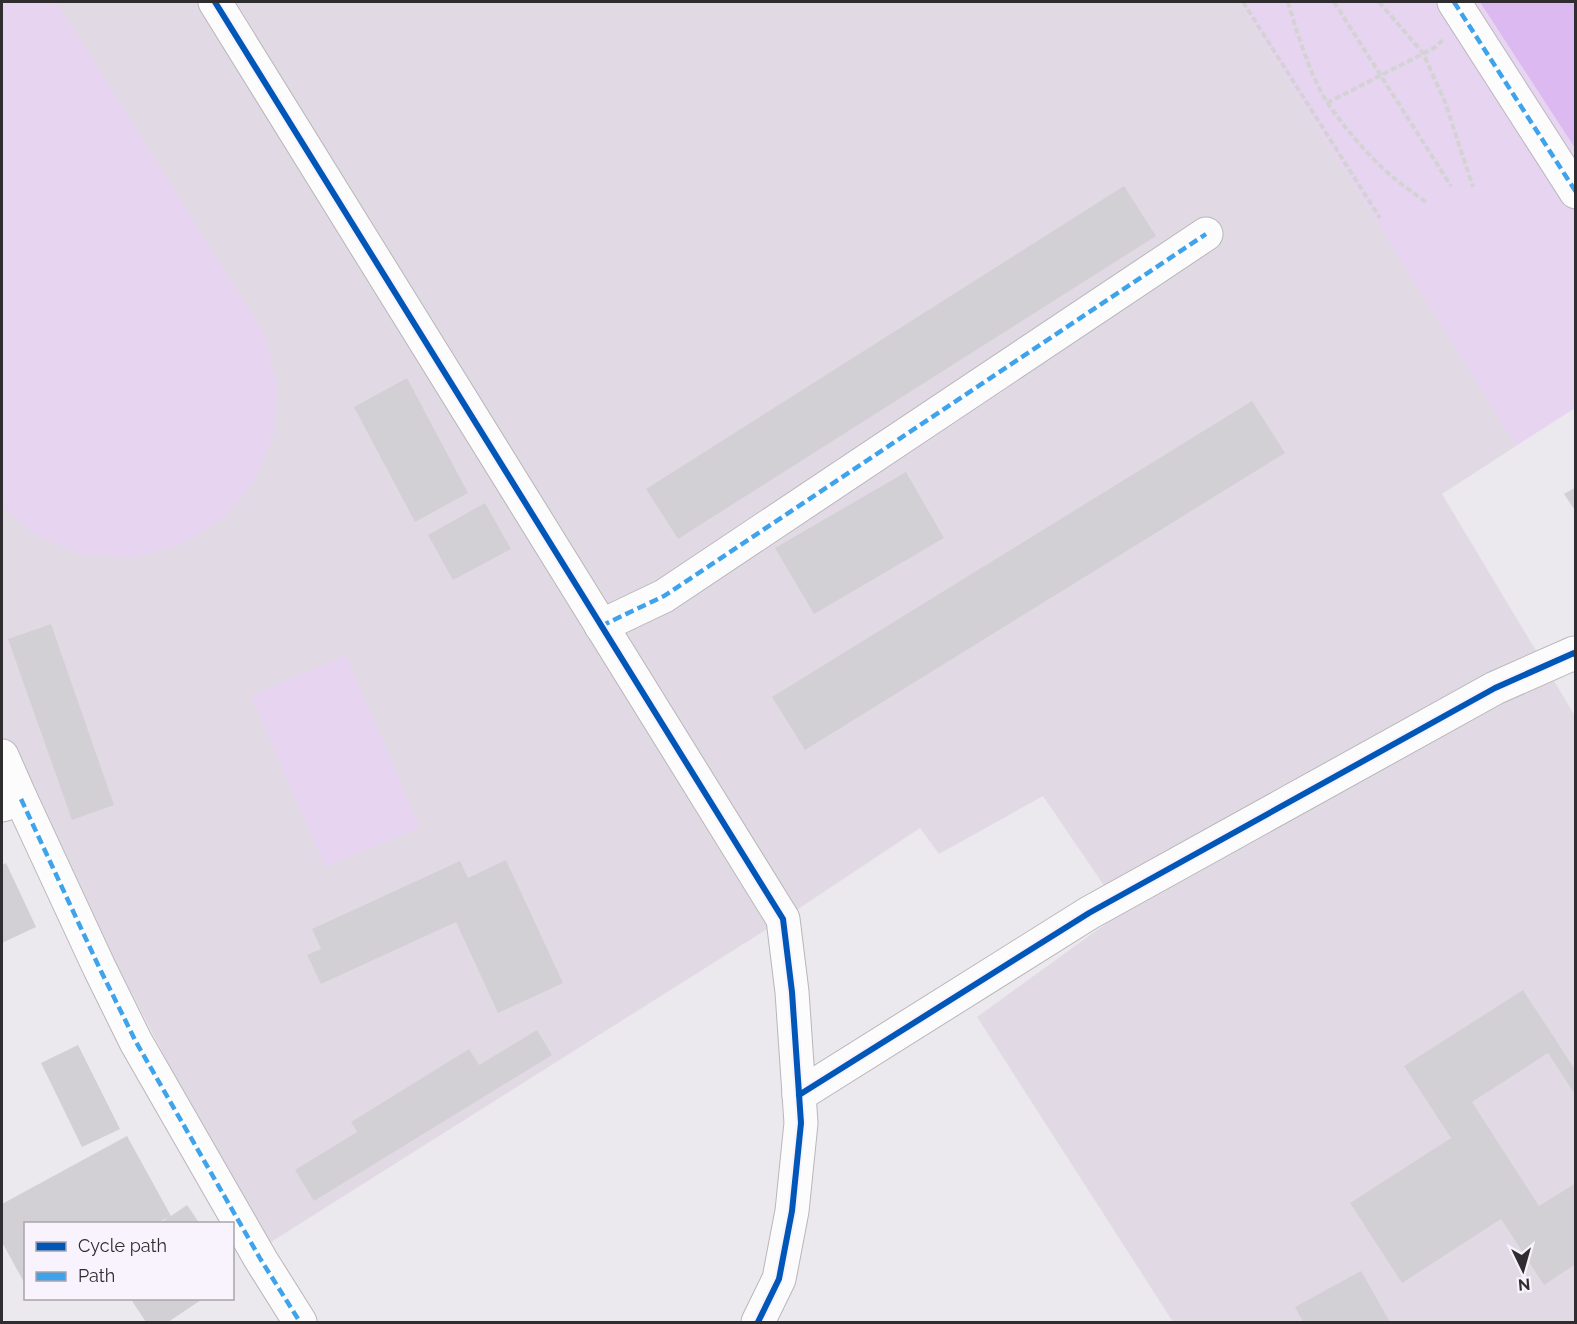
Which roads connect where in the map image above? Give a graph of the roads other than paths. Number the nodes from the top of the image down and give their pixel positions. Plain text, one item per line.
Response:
1 (215, 2) edge
2 (1460, 11) edge
3 (1575, 192) edge
4 (1206, 234) dead end
5 (601, 626) junction
6 (1575, 656) edge
7 (2, 756) edge
8 (11, 802) edge
9 (799, 1095) junction
10 (300, 1323) edge
11 (758, 1323) edge

1 - 5 street
2 - 3 street
4 - 5 street
5 - 9 street
6 - 9 street
7 - 8 street
8 - 10 street
9 - 11 street

